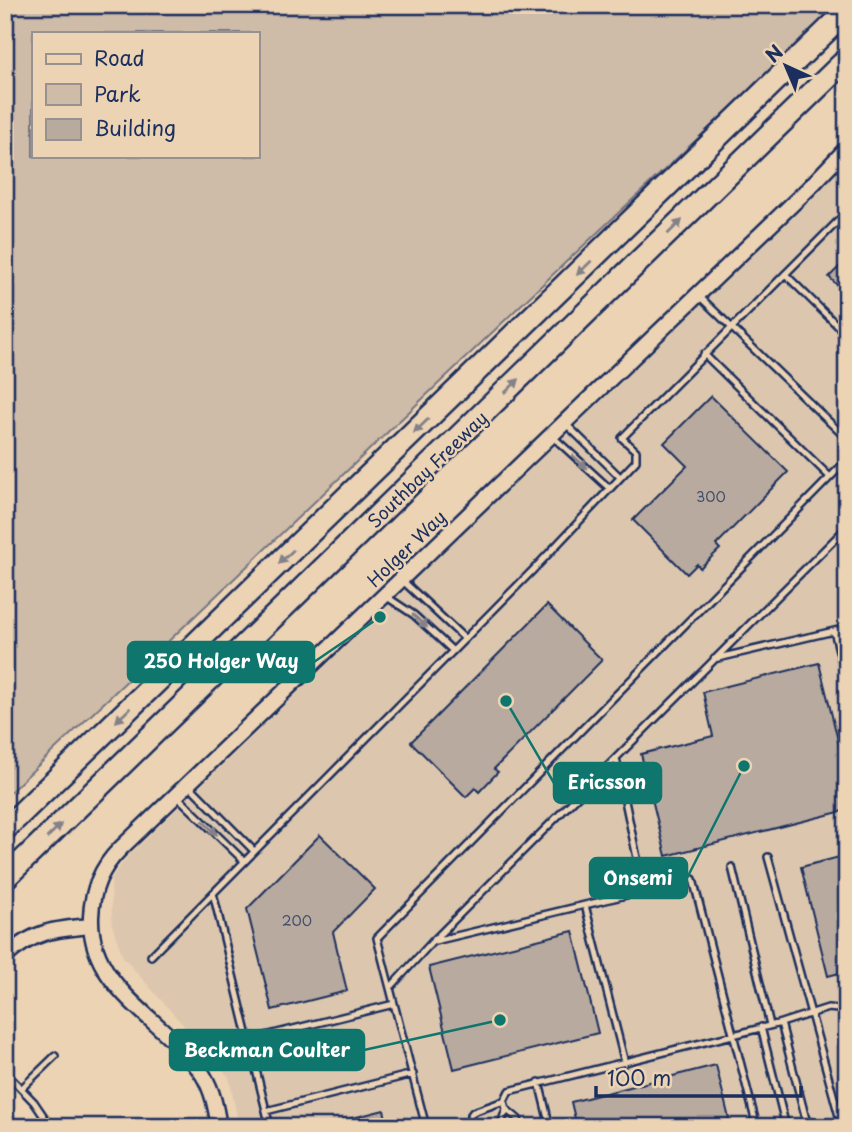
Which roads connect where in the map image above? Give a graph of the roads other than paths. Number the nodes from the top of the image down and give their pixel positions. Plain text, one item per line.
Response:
1 (847, 11) edge
2 (847, 26) edge
3 (847, 59) edge
4 (847, 148) edge
5 (847, 212) edge
6 (633, 220) junction
7 (785, 274) junction
8 (698, 295) junction
9 (732, 327) junction
10 (847, 335) edge
11 (704, 354) junction
12 (565, 422) junction
13 (551, 435) junction
14 (847, 439) edge
15 (847, 460) edge
16 (620, 477) junction
17 (830, 477) junction
18 (609, 488) junction
19 (847, 527) edge
20 (401, 579) junction
21 (385, 595) junction
22 (847, 628) edge
23 (834, 631) junction
24 (464, 639) junction
25 (453, 651) junction
26 (714, 659) junction
27 (847, 682) edge
28 (616, 758) junction
29 (188, 784) junction
30 (176, 795) junction
31 (5, 829) edge
32 (254, 851) junction
33 (768, 857) dead end
34 (244, 861) junction
35 (732, 867) dead end
36 (5, 878) edge
37 (644, 891) junction
38 (213, 893) junction
39 (585, 905) junction
40 (91, 926) junction
41 (432, 942) junction
42 (151, 956) dead end
43 (5, 957) edge
44 (390, 988) junction
45 (394, 1004) junction
46 (847, 1010) edge
47 (811, 1013) junction
48 (781, 1023) junction
49 (770, 1025) junction
50 (761, 1027) junction
51 (733, 1035) junction
52 (249, 1040) junction
53 (55, 1056) dead end
54 (625, 1063) junction
55 (5, 1072) edge
56 (412, 1074) junction
57 (539, 1082) junction
58 (22, 1088) junction
59 (504, 1101) junction
60 (506, 1109) junction
61 (266, 1111) junction
62 (51, 1127) edge
63 (219, 1127) edge
64 (270, 1127) edge
65 (426, 1127) edge
66 (469, 1127) edge
67 (500, 1127) edge
68 (520, 1127) edge
69 (550, 1127) edge
70 (757, 1127) edge
71 (786, 1127) edge
72 (808, 1127) edge
73 (842, 1127) edge

1 - 6 highway, Southbay Freeway
2 - 6 highway
36 -> 3 highway, Southbay Freeway
4 - 8 street, Holger Way
5 - 7 lane
6 -> 31 highway, Southbay Freeway
7 - 9 lane
7 - 10 lane
8 - 9 lane
8 - 12 street, Holger Way
9 - 11 lane
9 - 14 lane
11 - 16 lane
11 - 17 lane
12 - 13 street, Holger Way
12 - 16 lane
13 -> 18 lane
13 - 20 street, Holger Way
15 - 17 lane
16 - 18 lane
17 - 44 lane
18 - 24 lane
19 - 26 lane
20 - 21 street, Holger Way
20 - 24 lane
21 -> 25 lane
21 - 29 street, Holger Way
22 - 23 lane
23 - 26 lane
23 - 27 lane
24 - 25 lane
25 - 32 lane
26 - 28 lane
28 - 37 lane
28 - 41 lane
29 - 30 street, Holger Way
29 - 32 lane
30 -> 34 lane
30 - 40 street, Holger Way
32 - 34 lane
33 - 47 lane
34 - 38 lane
35 - 49 lane
37 - 39 lane
37 - 51 lane
38 - 42 lane
38 - 52 lane
39 - 41 lane
39 - 54 lane
40 - 43 street
40 - 63 street
41 - 44 lane
44 - 45 lane
45 - 52 lane
45 - 56 lane
46 - 47 lane
47 - 48 lane
47 - 73 lane
48 - 49 lane
48 - 72 lane
49 - 50 lane
50 - 51 lane
50 - 71 lane
51 - 54 lane
51 - 70 lane
52 - 61 lane
53 - 58 lane
54 - 57 lane
55 - 58 lane
56 - 61 lane
56 - 65 lane
57 - 59 lane
57 - 69 lane
58 - 62 lane
59 - 60 lane
59 - 66 lane
60 - 67 lane
60 - 68 lane
61 - 64 lane

